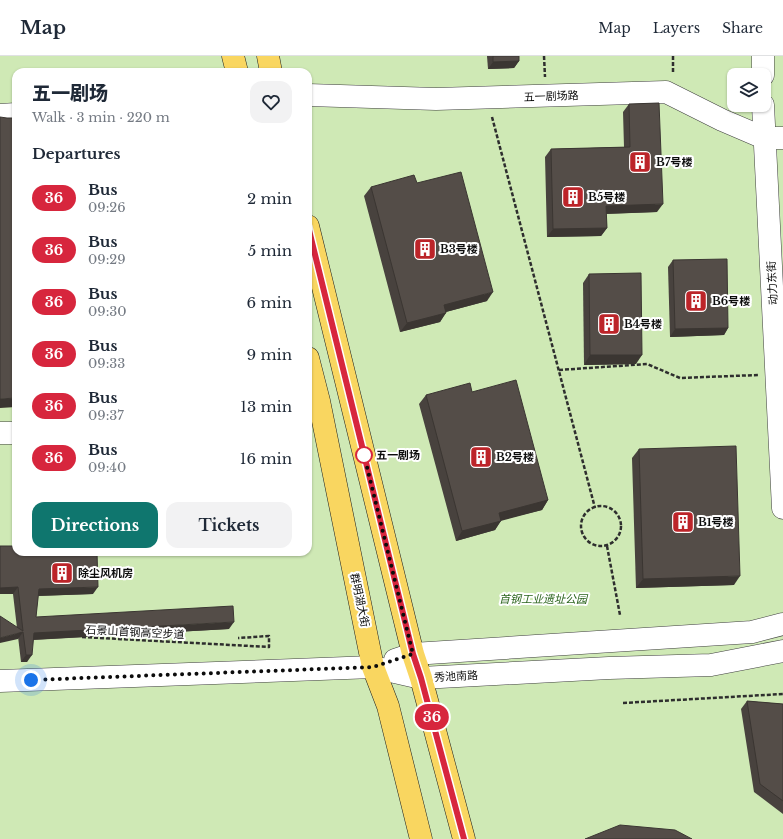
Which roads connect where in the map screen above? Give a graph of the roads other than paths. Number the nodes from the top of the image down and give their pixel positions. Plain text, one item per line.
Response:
1 (233, 56) edge
2 (268, 56) edge
3 (762, 56) edge
4 (236, 68) edge
5 (270, 68) edge
6 (763, 68) edge
7 (312, 95) edge
8 (766, 112) edge
9 (12, 114) edge
10 (0, 115) edge
11 (774, 138) edge
12 (312, 242) edge
13 (312, 375) edge
14 (12, 433) edge
15 (0, 434) edge
16 (783, 508) edge
17 (783, 624) edge
18 (783, 651) edge
19 (413, 654) junction
20 (373, 667) junction
21 (421, 678) junction
22 (0, 681) edge
23 (421, 839) edge
24 (464, 839) edge

1 - 4 main road
2 - 5 main road
3 - 6 street
7 - 11 street, 五一剧场路
8 - 11 street, 动力东街
9 - 10 street
11 - 16 street, 动力东街
12 - 19 main road
13 - 20 main road, 群明湖大街
14 - 15 street
17 - 19 street
18 - 21 street, 秀池南路
19 - 20 street
19 - 21 main road
20 - 21 street, 秀池南路
20 - 22 street
20 - 23 main road, 群明湖大街
21 - 24 main road

